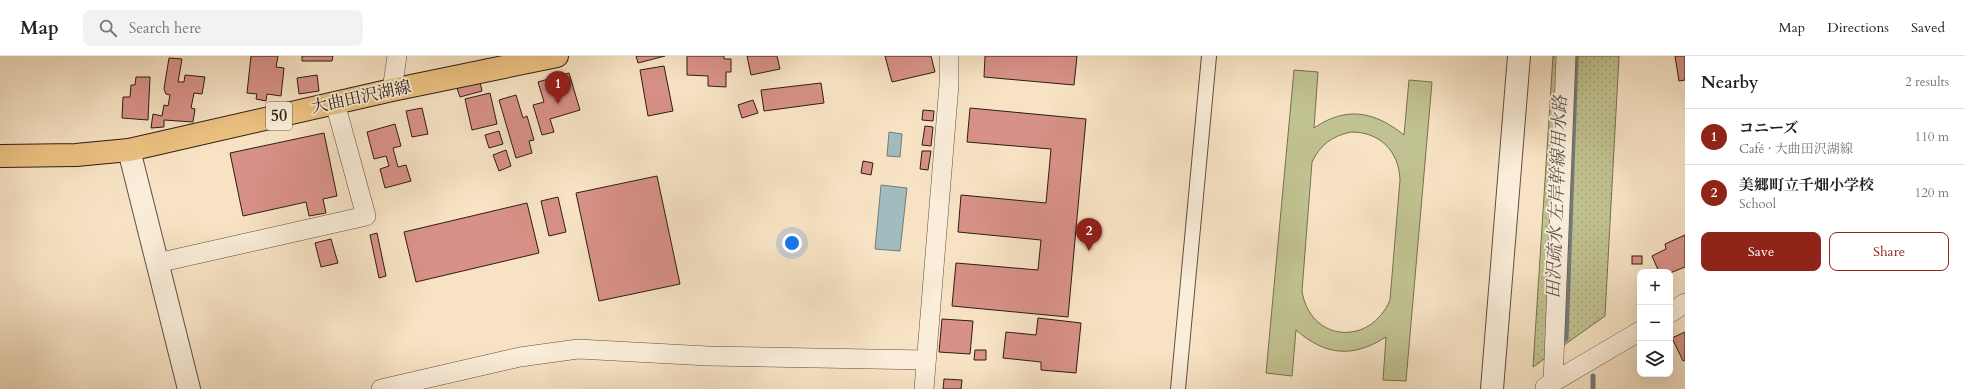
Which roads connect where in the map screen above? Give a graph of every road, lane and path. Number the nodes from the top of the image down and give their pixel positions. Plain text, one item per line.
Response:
1 (397, 56) edge
2 (556, 56) edge
3 (949, 56) edge
4 (1209, 56) edge
5 (1519, 56) edge
6 (1566, 56) edge
7 (534, 58) edge
8 (392, 90) junction
9 (336, 103) junction
10 (129, 150) junction
11 (0, 156) edge
12 (157, 262) junction
13 (1685, 303) edge
14 (1673, 310) edge
15 (1637, 333) edge
16 (926, 360) junction
17 (1548, 386) edge
18 (189, 389) edge
19 (381, 389) edge
20 (924, 389) edge
21 (1178, 389) edge
22 (1492, 389) edge

1 - 8 street
2 - 7 main road, 大曲田沢湖線 / 50
3 - 16 street
4 - 21 street
5 - 22 street
6 - 17 street
7 - 8 main road, 大曲田沢湖線 / 50
8 - 9 main road, 大曲田沢湖線 / 50
9 - 10 main road, 大曲田沢湖線 / 50
9 - 12 street
10 - 11 main road, 大曲田沢湖線 / 50
10 - 12 street
12 - 18 street
13 - 14 street
15 - 17 street
16 - 19 street
16 - 20 street

